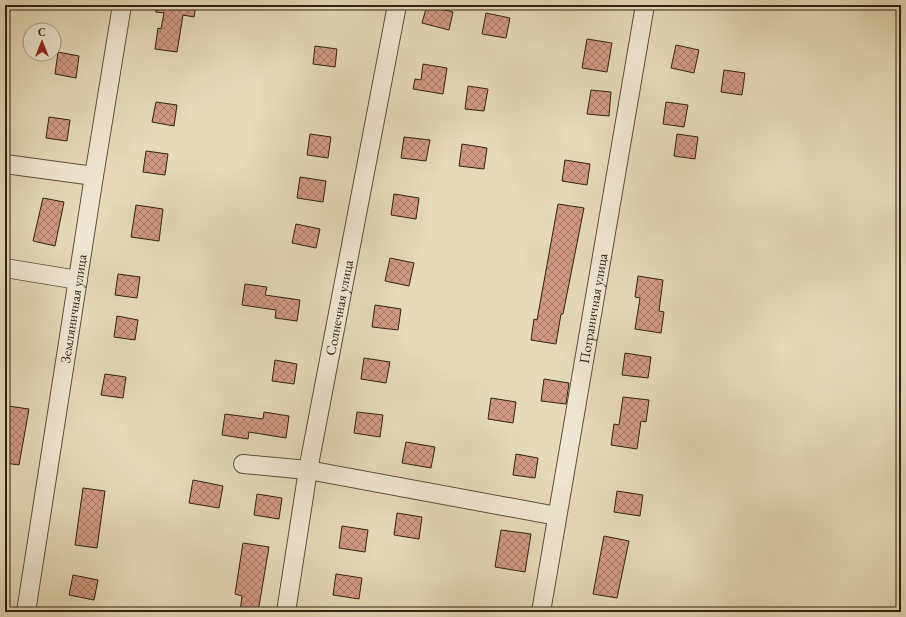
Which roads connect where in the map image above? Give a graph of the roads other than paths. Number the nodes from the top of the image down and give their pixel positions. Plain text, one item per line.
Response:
1 (122, 5) edge
2 (397, 5) edge
3 (645, 5) edge
4 (5, 164) edge
5 (94, 176) junction
6 (5, 268) edge
7 (78, 280) junction
8 (243, 464) dead end
9 (308, 470) junction
10 (557, 516) junction
11 (26, 612) edge
12 (286, 612) edge
13 (541, 612) edge

1 - 5 street, Земляничная улица
2 - 9 street, Солнечная улица
3 - 10 street, Пограничная улица
4 - 5 street
5 - 7 street, Земляничная улица
6 - 7 street
7 - 11 street, Земляничная улица
8 - 9 street
9 - 10 street
9 - 12 street, Солнечная улица
10 - 13 street, Пограничная улица

